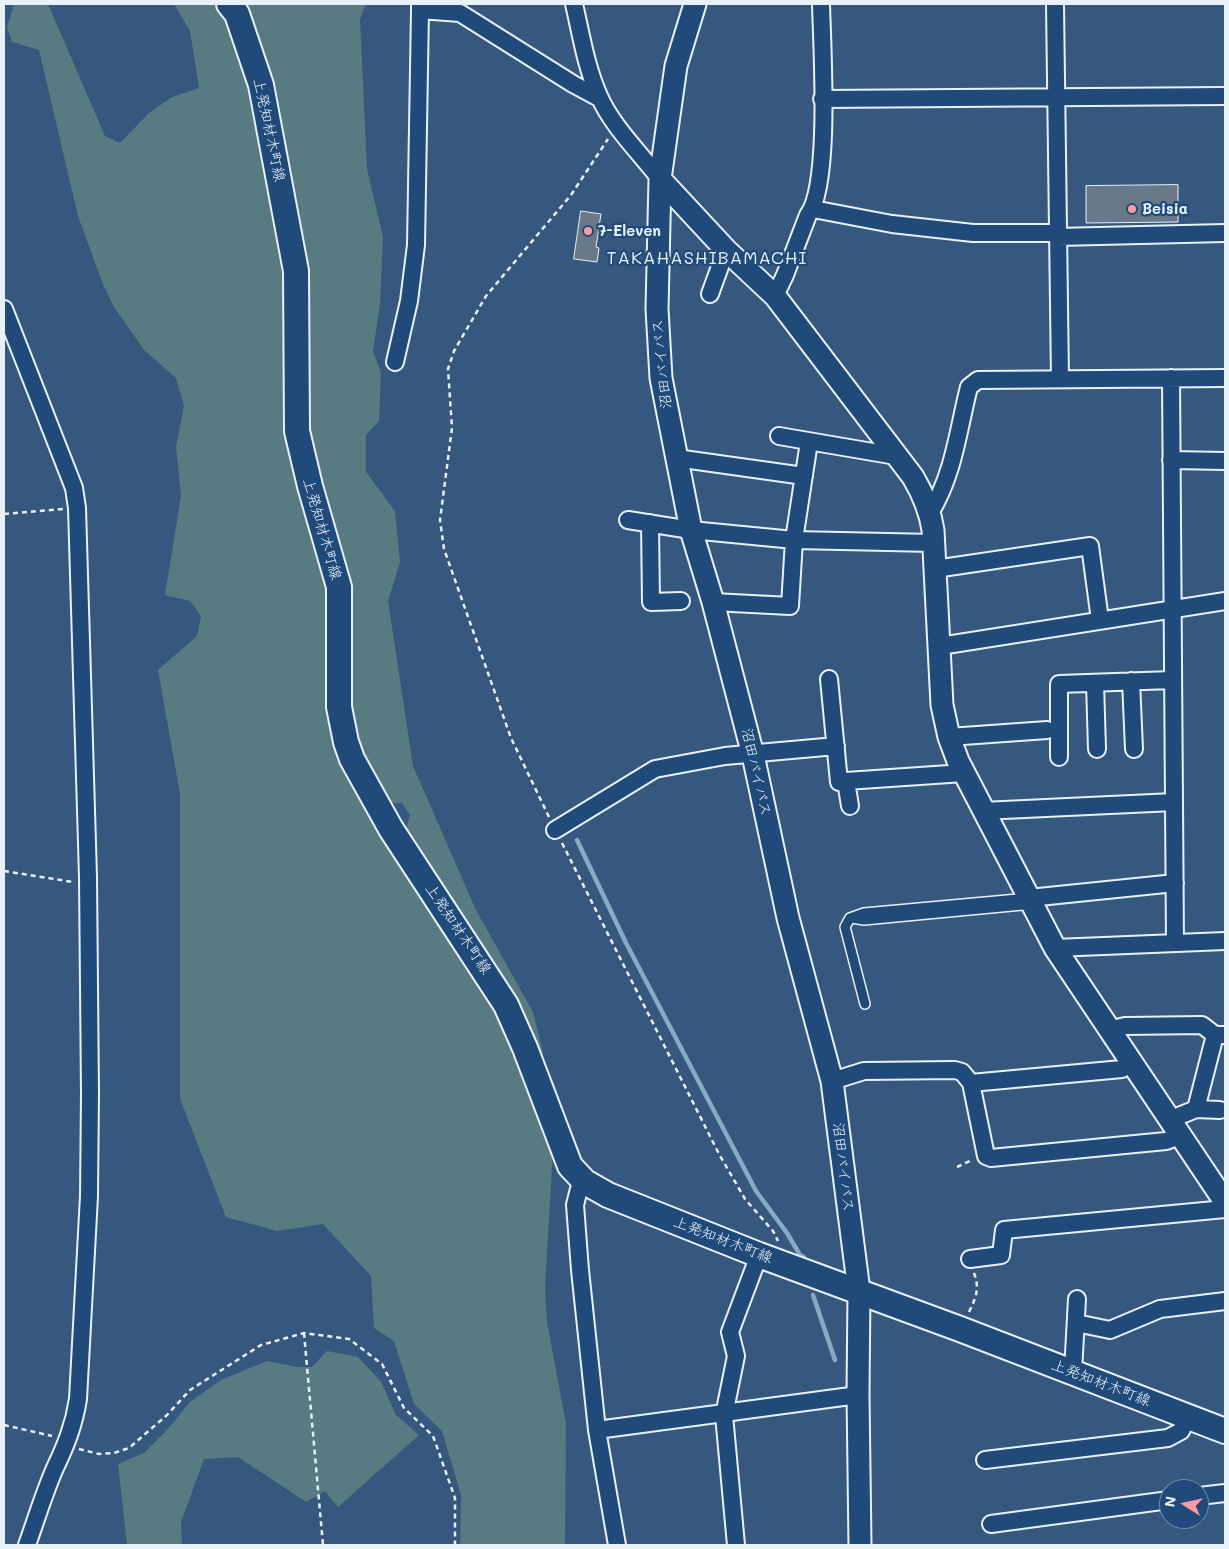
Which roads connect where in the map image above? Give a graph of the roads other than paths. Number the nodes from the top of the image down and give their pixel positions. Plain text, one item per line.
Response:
1 (229, 4) edge
2 (574, 4) edge
3 (695, 4) edge
4 (821, 4) edge
5 (1055, 4) edge
6 (420, 7) edge
7 (1225, 96) edge
8 (1055, 97) junction
9 (599, 98) junction
10 (822, 99) junction
11 (660, 179) junction
12 (813, 209) junction
13 (1225, 233) edge
14 (1057, 235) junction
15 (726, 250) junction
16 (710, 294) dead end
17 (775, 296) junction
18 (4, 309) edge
19 (395, 362) dead end
20 (1171, 378) junction
21 (1225, 378) edge
22 (1060, 379) junction
23 (779, 436) dead end
24 (809, 442) junction
25 (896, 456) junction
26 (676, 458) junction
27 (1171, 460) junction
28 (1225, 461) edge
29 (804, 476) junction
30 (930, 513) junction
31 (628, 520) dead end
32 (650, 523) junction
33 (691, 530) junction
34 (794, 540) junction
35 (934, 543) junction
36 (935, 569) junction
37 (681, 601) dead end
38 (1225, 601) edge
39 (713, 602) junction
40 (1172, 609) junction
41 (1100, 620) junction
42 (940, 646) junction
43 (829, 679) dead end
44 (1172, 680) junction
45 (1131, 681) junction
46 (1095, 683) junction
47 (1047, 730) dead end
48 (949, 737) junction
49 (836, 746) junction
50 (1097, 748) dead end
51 (1134, 749) dead end
52 (753, 755) junction
53 (1059, 757) dead end
54 (964, 773) junction
55 (846, 781) junction
56 (1174, 802) junction
57 (850, 806) dead end
58 (982, 811) junction
59 (555, 830) road end
60 (1175, 883) junction
61 (1031, 901) junction
62 (1225, 941) edge
63 (1175, 943) junction
64 (1055, 948) junction
65 (865, 1004) dead end
66 (1109, 1030) junction
67 (1220, 1035) edge
68 (1130, 1061) junction
69 (832, 1081) junction
70 (971, 1083) junction
71 (1196, 1109) junction
72 (1220, 1110) dead end
73 (1175, 1128) junction
74 (585, 1182) junction
75 (1225, 1202) edge
76 (1225, 1209) edge
77 (759, 1255) junction
78 (970, 1259) road end
79 (859, 1291) junction
80 (1077, 1299) dead end
81 (1225, 1301) edge
82 (1076, 1323) junction
83 (1073, 1372) junction
84 (858, 1395) junction
85 (724, 1414) junction
86 (1188, 1417) junction
87 (597, 1430) junction
88 (1225, 1431) edge
89 (985, 1460) dead end
90 (1225, 1493) edge
91 (1209, 1495) edge
92 (1159, 1501) edge
93 (991, 1524) dead end
94 (27, 1545) edge
95 (617, 1545) edge
96 (736, 1545) edge
97 (860, 1545) edge

1 - 74 main road, 上発知材木町線
2 - 9 street
3 - 11 street, 沼田バイパス
4 - 10 street
5 - 8 street
6 - 9 street
6 - 19 street
7 - 8 street
8 - 10 street
8 - 14 street
9 - 11 street
10 - 12 street
11 - 15 street
11 - 26 street, 沼田バイパス
12 - 14 street
12 - 17 street
13 - 14 street
14 - 22 street
15 - 16 street
15 - 17 street
17 - 25 street
18 - 94 street
20 - 21 street
20 - 22 street
20 - 27 street
22 - 30 street
23 - 24 street
24 - 25 street
24 - 29 street
25 - 30 street
26 - 29 street
26 - 33 street, 沼田バイパス
27 - 28 street
27 - 40 street
29 - 34 street
30 - 35 street
31 - 32 street
32 - 33 street
32 - 37 street
33 - 34 street
33 - 39 street, 沼田バイパス
34 - 35 street
34 - 39 street
35 - 36 street
36 - 41 street
36 - 42 street
38 - 40 street
39 - 52 street, 沼田バイパス
40 - 41 street
40 - 44 street
41 - 42 street
42 - 48 street
43 - 49 street
44 - 45 street
44 - 56 street
45 - 46 street
45 - 51 street
46 - 50 street
46 - 53 street
47 - 48 street
48 - 54 street
49 - 52 street
49 - 55 street
52 - 59 street
52 - 69 street, 沼田バイパス
54 - 55 street
54 - 58 street
55 - 57 street
56 - 58 street
56 - 60 street
58 - 61 street
60 - 61 street
60 - 63 street
61 - 64 street
61 - 65 lane
62 - 63 street
63 - 64 street
64 - 66 street
66 - 67 street
66 - 68 street
67 - 71 street
68 - 70 street
68 - 73 street
69 - 70 street
69 - 79 street, 沼田バイパス
70 - 73 street
71 - 72 street
71 - 73 street
73 - 75 street
74 - 77 main road, 上発知材木町線
74 - 87 street
76 - 78 street
77 - 79 main road, 上発知材木町線
77 - 85 street
79 - 83 main road, 上発知材木町線
79 - 84 street, 沼田バイパス
80 - 82 street
81 - 82 street
82 - 83 street
83 - 86 main road, 上発知材木町線
84 - 85 street
84 - 97 street, 沼田バイパス
85 - 87 street
85 - 96 street
86 - 88 main road, 上発知材木町線
86 - 89 street
87 - 95 street
90 - 91 street
92 - 93 street

